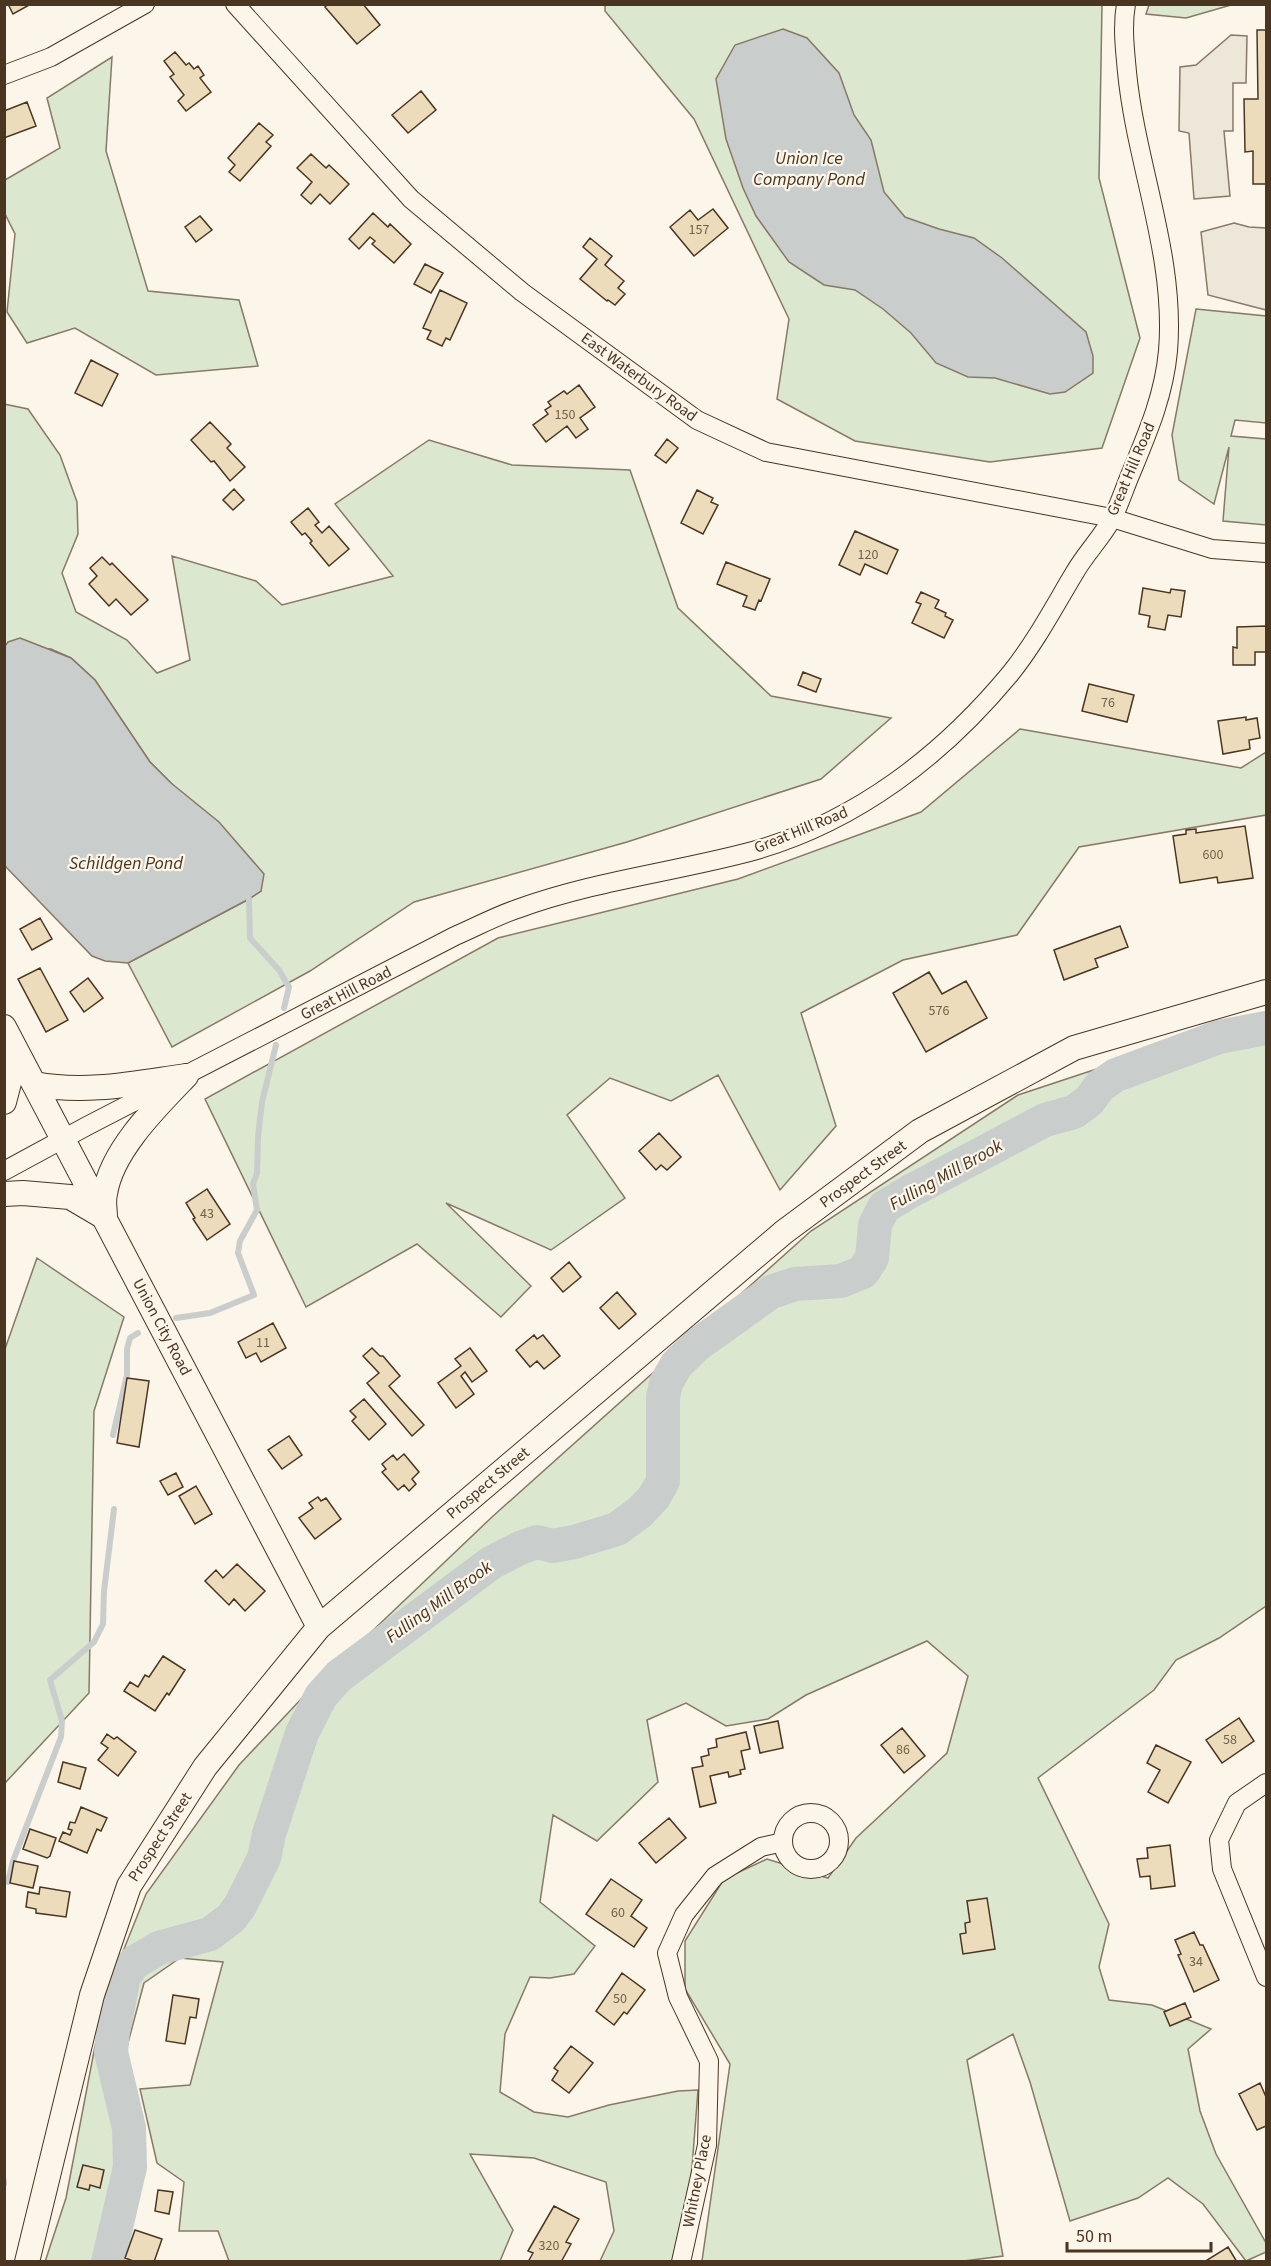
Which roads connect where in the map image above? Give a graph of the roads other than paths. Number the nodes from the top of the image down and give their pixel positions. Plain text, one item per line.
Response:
1 (145, 4) edge
2 (235, 4) edge
3 (1126, 4) edge
4 (4, 75) edge
5 (1112, 518) junction
6 (1266, 554) edge
7 (1266, 992) edge
8 (4, 1027) edge
9 (17, 1052) junction
10 (186, 1076) junction
11 (35, 1084) junction
12 (4, 1102) edge
13 (64, 1138) junction
14 (4, 1171) edge
15 (4, 1194) edge
16 (105, 1217) junction
17 (319, 1627) junction
18 (1266, 1783) edge
19 (783, 1842) dead end
20 (1266, 1977) edge
21 (27, 2262) edge
22 (681, 2262) edge

1 - 4 street
2 - 5 street, East Waterbury Road
3 - 5 street, Great Hill Road
5 - 6 street, East Waterbury Road
5 - 10 street, Great Hill Road
7 - 17 main road, Prospect Street
8 - 9 main road, Union City Road
9 - 11 main road, Union City Road
9 - 12 main road
10 - 11 main road
10 - 13 street, Great Hill Road
10 - 16 main road
11 - 13 main road, Union City Road
13 - 14 street, Great Hill Road
13 - 16 main road, Union City Road
15 - 16 main road
16 - 17 main road, Union City Road
17 - 21 main road, Prospect Street
18 - 20 street
19 - 22 street, Whitney Place

